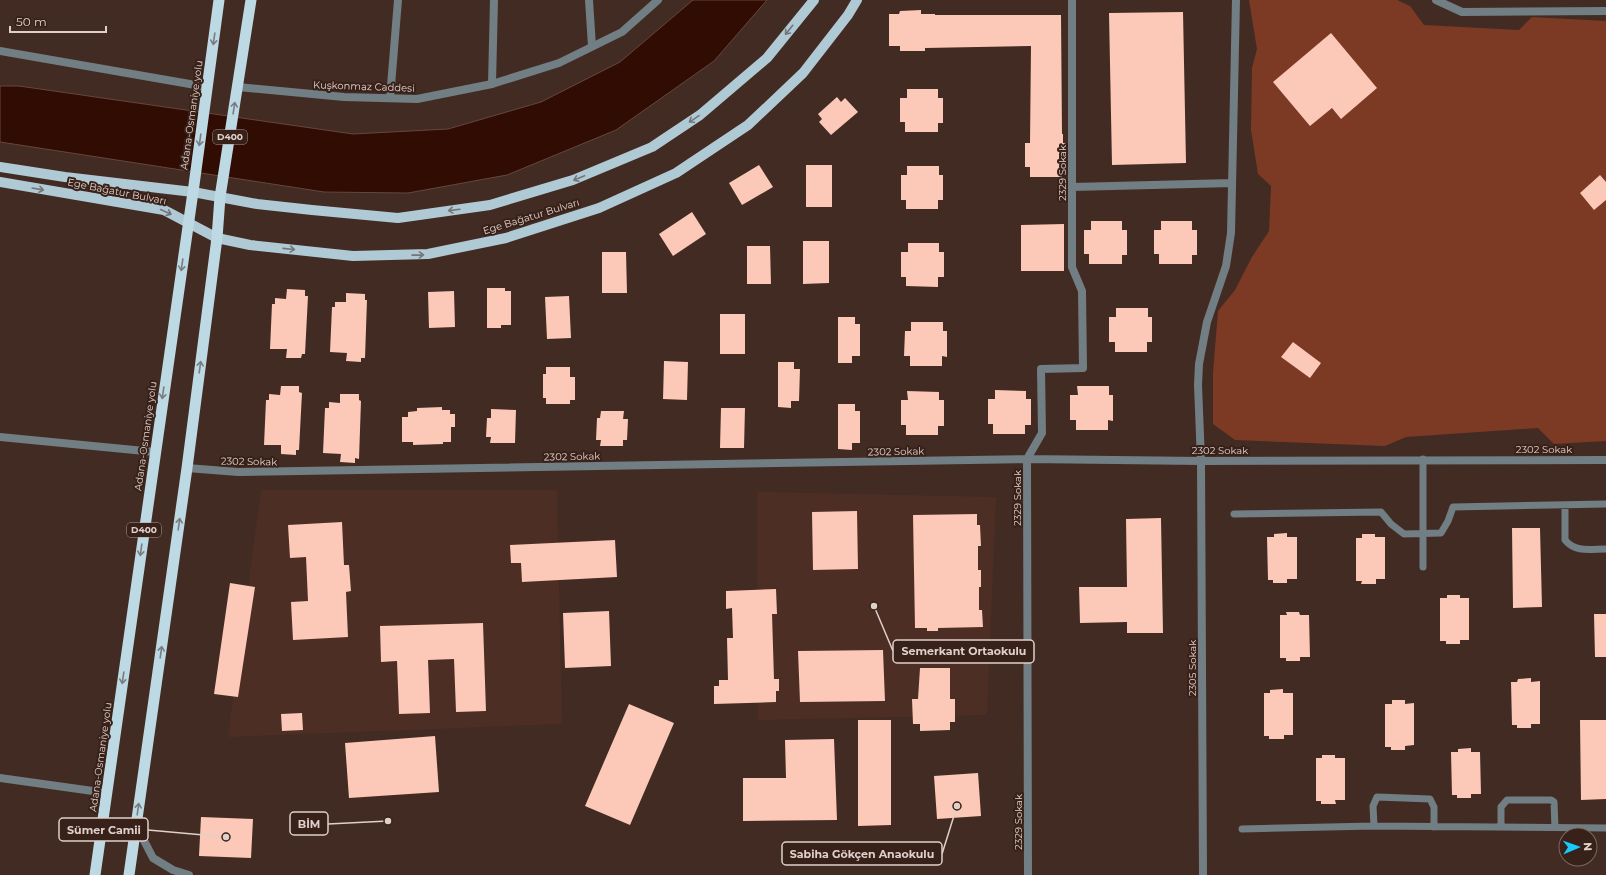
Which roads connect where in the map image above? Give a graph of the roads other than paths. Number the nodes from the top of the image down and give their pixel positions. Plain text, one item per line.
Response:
1 (219, 0) edge
2 (251, 0) edge
3 (398, 0) edge
4 (494, 0) edge
5 (589, 0) edge
6 (658, 0) edge
7 (814, 0) edge
8 (857, 0) edge
9 (1072, 0) edge
10 (1236, 0) edge
11 (1436, 0) edge
12 (1606, 11) edge
13 (592, 46) junction
14 (0, 51) edge
15 (492, 84) junction
16 (238, 86) junction
17 (207, 87) junction
18 (390, 98) junction
19 (0, 167) edge
20 (0, 182) edge
21 (1232, 183) junction
22 (1072, 187) junction
23 (194, 188) junction
24 (221, 193) junction
25 (188, 224) junction
26 (217, 238) junction
27 (0, 437) edge
28 (155, 452) junction
29 (1027, 459) junction
30 (1423, 459) junction
31 (1606, 460) edge
32 (1201, 461) junction
33 (187, 468) junction
34 (1606, 504) edge
35 (1565, 505) junction
36 (1234, 514) dead end
37 (1423, 534) junction
38 (1606, 548) edge
39 (1423, 567) dead end
40 (0, 778) edge
41 (107, 793) junction
42 (136, 825) junction
43 (1374, 826) junction
44 (1434, 827) junction
45 (1501, 827) junction
46 (1555, 828) junction
47 (1606, 828) edge
48 (1242, 829) dead end
49 (95, 875) edge
50 (129, 875) edge
51 (189, 875) edge
52 (1028, 875) edge
53 (1203, 875) edge

1 -> 17 highway, Adana-Osmaniye yolu / D400
2 - 16 highway, D400
3 - 18 street
4 - 15 street
5 - 13 street
6 - 13 street, Kuşkonmaz Caddesi
7 -> 24 main road, Ege Bağatur Bulvarı
26 -> 8 main road, Ege Bağatur Bulvarı
9 - 22 street, 2329 Sokak
10 - 21 street, 2305 Sokak
11 - 12 street
13 - 15 street, Kuşkonmaz Caddesi
14 - 17 street
15 - 18 street, Kuşkonmaz Caddesi
16 - 18 street, Kuşkonmaz Caddesi
24 -> 16 highway, D400
17 -> 23 highway, Adana-Osmaniye yolu / D400
19 - 23 main road, Ege Bağatur Bulvarı
20 -> 25 main road, Ege Bağatur Bulvarı
21 - 22 street
21 - 32 street, 2305 Sokak
22 - 29 street, 2329 Sokak
23 - 24 main road, Ege Bağatur Bulvarı
23 - 25 highway, Adana-Osmaniye yolu / D400
24 - 26 highway, D400
25 - 26 main road, Ege Bağatur Bulvarı
25 -> 28 highway, Adana-Osmaniye yolu / D400
33 -> 26 highway, D400
27 - 28 street
28 -> 41 highway, Adana-Osmaniye yolu / D400
29 - 32 street, 2302 Sokak
29 - 33 street, 2302 Sokak
29 - 52 street, 2329 Sokak
30 - 31 street, 2302 Sokak
30 - 32 street, 2302 Sokak
30 - 37 lane
32 - 53 street, 2305 Sokak
42 -> 33 highway, D400
34 - 35 lane
35 - 37 lane
35 - 38 lane
36 - 37 lane
37 - 39 lane
40 - 41 street
41 - 49 highway, Adana-Osmaniye yolu / D400
42 - 50 highway, D400
42 - 51 street
43 - 44 lane
43 - 44 lane
43 - 48 lane
44 - 45 lane
45 - 46 lane
45 - 46 lane
46 - 47 lane

